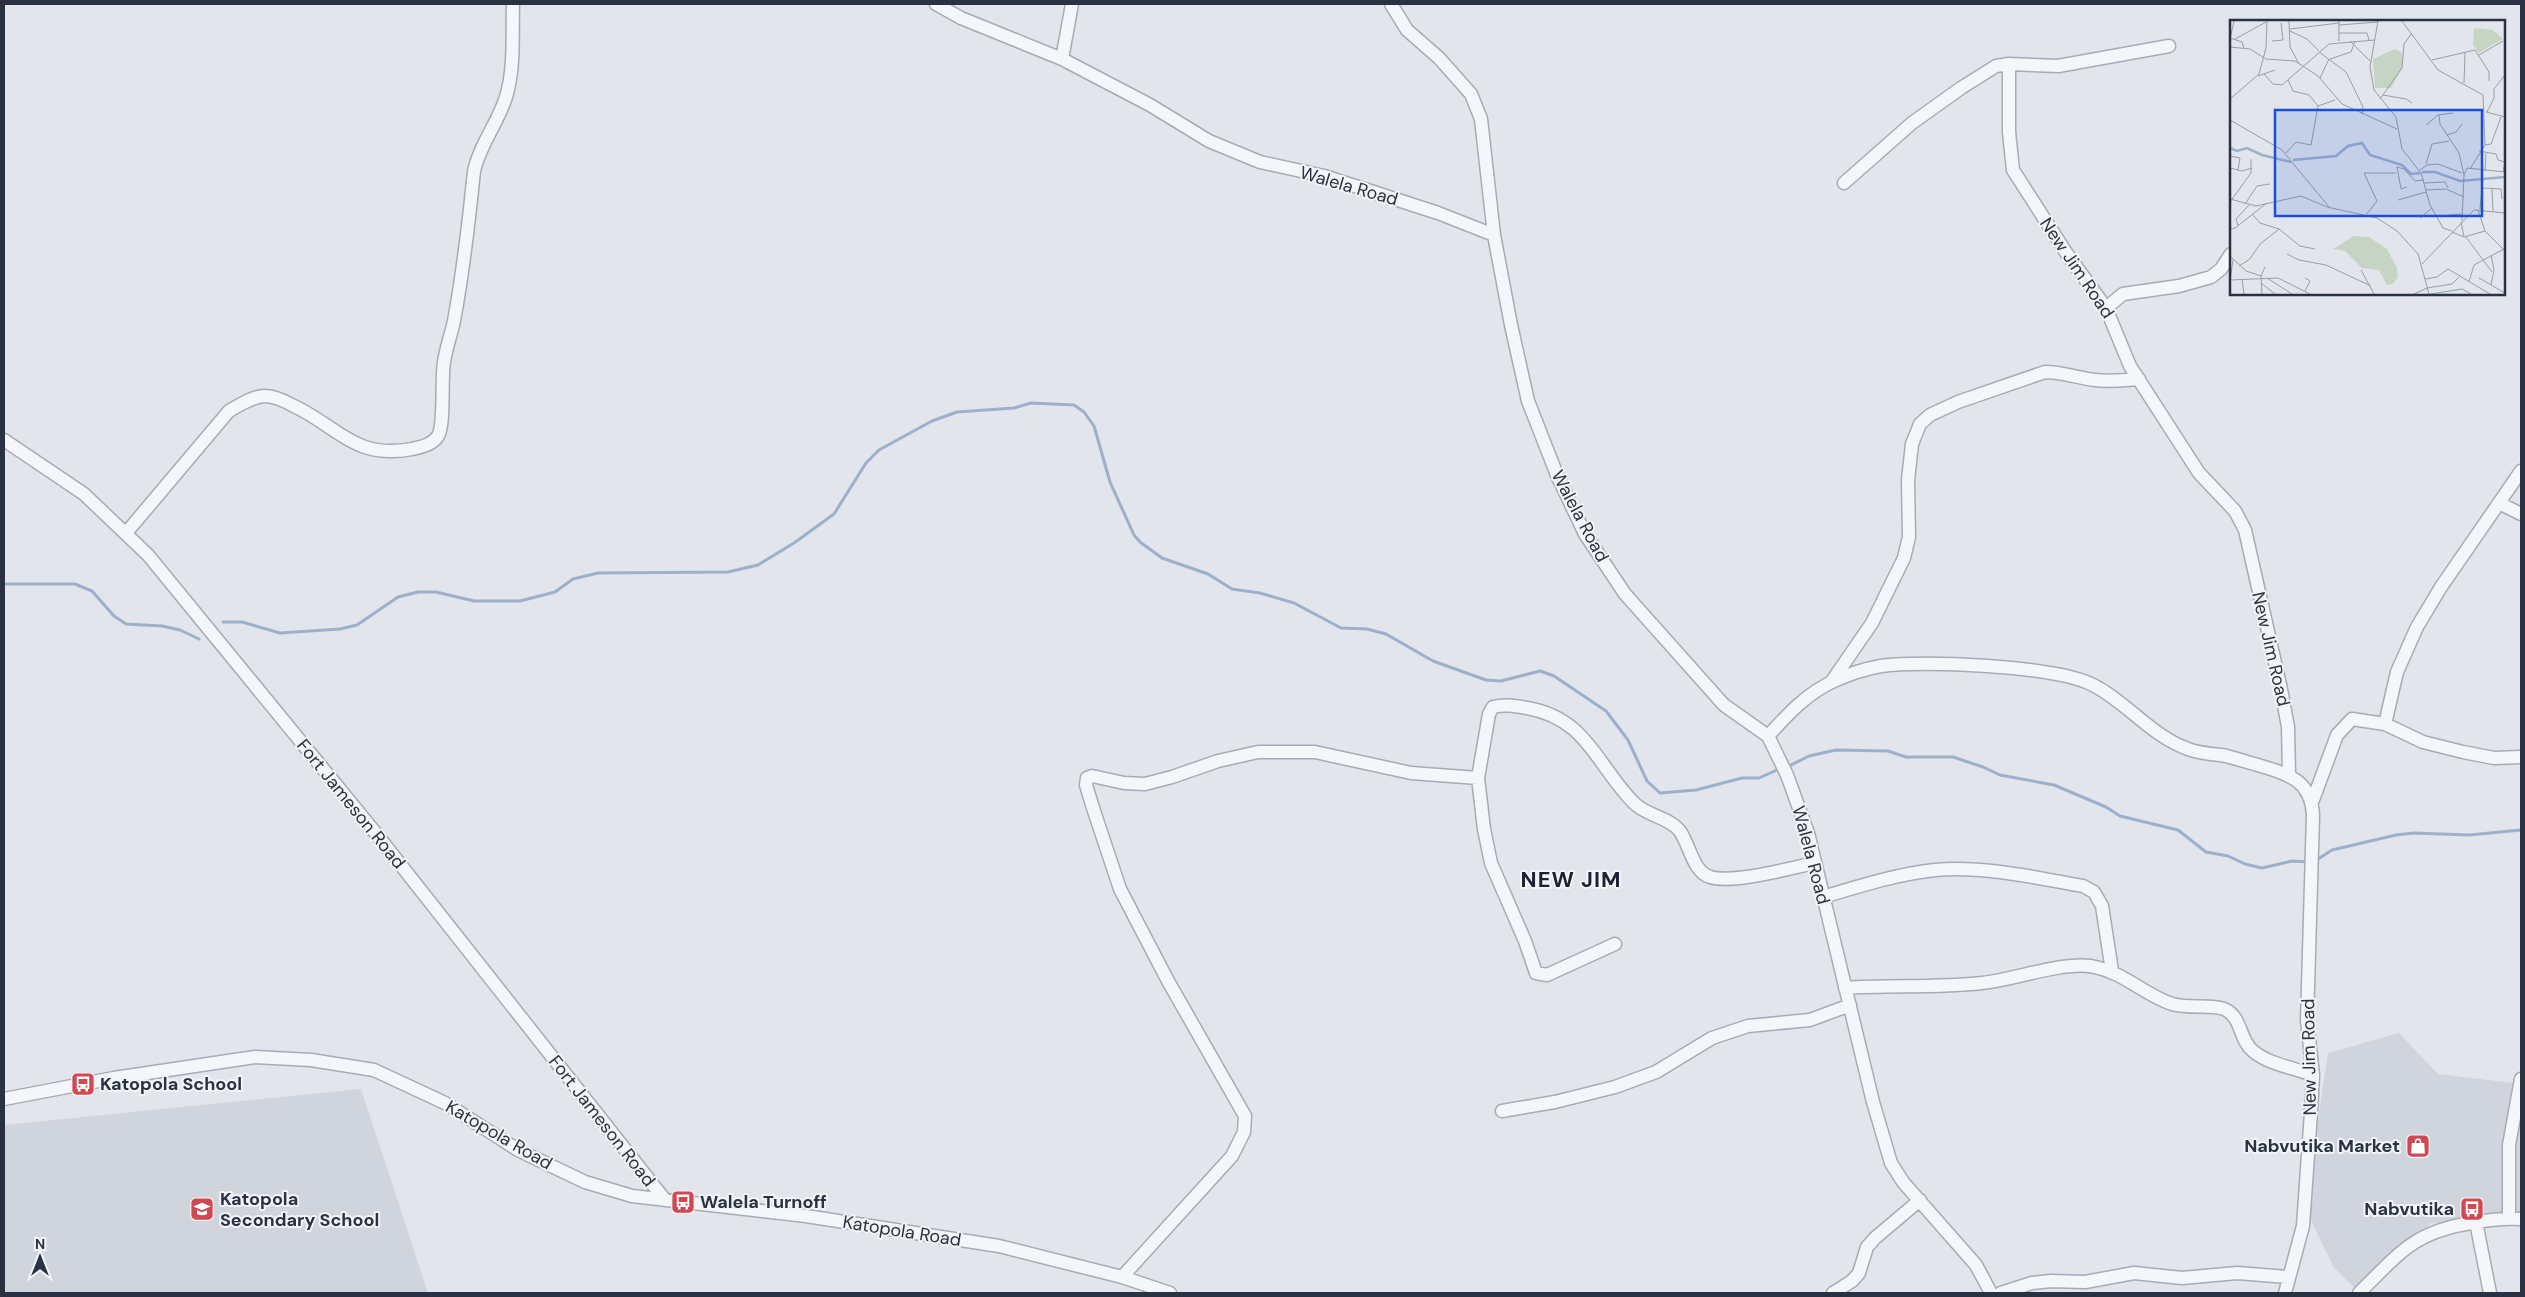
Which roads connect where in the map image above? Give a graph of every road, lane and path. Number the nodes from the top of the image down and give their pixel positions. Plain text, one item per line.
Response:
1 (513, 4) edge
2 (936, 4) edge
3 (1072, 4) edge
4 (1391, 4) edge
5 (2169, 46) dead end
6 (1062, 59) junction
7 (2009, 64) junction
8 (1844, 183) dead end
9 (1494, 234) junction
10 (2230, 255) edge
11 (2106, 308) junction
12 (2139, 379) junction
13 (4, 440) edge
14 (2521, 471) edge
15 (2499, 503) junction
16 (2521, 514) edge
17 (126, 533) junction
18 (1832, 682) junction
19 (2385, 724) junction
20 (1768, 736) junction
21 (2521, 757) edge
22 (2289, 774) junction
23 (1478, 778) junction
24 (2312, 800) junction
25 (1815, 863) junction
26 (1823, 897) junction
27 (1615, 944) dead end
28 (2112, 971) junction
29 (1846, 988) junction
30 (1850, 1005) junction
31 (2312, 1075) junction
32 (2521, 1079) edge
33 (4, 1099) edge
34 (1502, 1111) dead end
35 (665, 1200) junction
36 (1920, 1200) junction
37 (2515, 1219) edge
38 (2476, 1222) junction
39 (1122, 1277) junction
40 (2288, 1277) junction
41 (1170, 1293) edge
42 (1833, 1293) edge
43 (1990, 1293) edge
44 (2000, 1293) edge
45 (2285, 1293) edge
46 (2359, 1293) edge
47 (2490, 1293) edge

1 - 17 street
2 - 6 street, Walela Road
3 - 6 street
4 - 9 street
5 - 7 street
6 - 9 street, Walela Road
7 - 8 street
7 - 11 street, New Jim Road
9 - 20 street, Walela Road
10 - 11 street
11 - 12 street, New Jim Road
12 - 18 street
12 - 22 street, New Jim Road
13 - 17 street, Fort Jameson Road
14 - 15 street
15 - 16 street
15 - 19 street
17 - 35 street, Fort Jameson Road
18 - 20 street
18 - 22 street
19 - 21 street
19 - 24 street, New Jim Road
20 - 25 street, Walela Road
22 - 24 street
23 - 25 street
23 - 27 street
23 - 39 street
24 - 31 street, New Jim Road
25 - 26 street, Walela Road
26 - 28 street
26 - 29 street, Walela Road
28 - 29 street
28 - 31 street
29 - 30 street, Walela Road
30 - 34 street
30 - 36 street, Walela Road
31 - 40 street, New Jim Road
32 - 37 street
33 - 35 street, Katopola Road
35 - 39 street, Katopola Road
36 - 42 street
36 - 43 street, Walela Road
37 - 38 street
38 - 46 street
38 - 47 street
39 - 41 street, Katopola Road
40 - 44 street
40 - 45 street, New Jim Road

